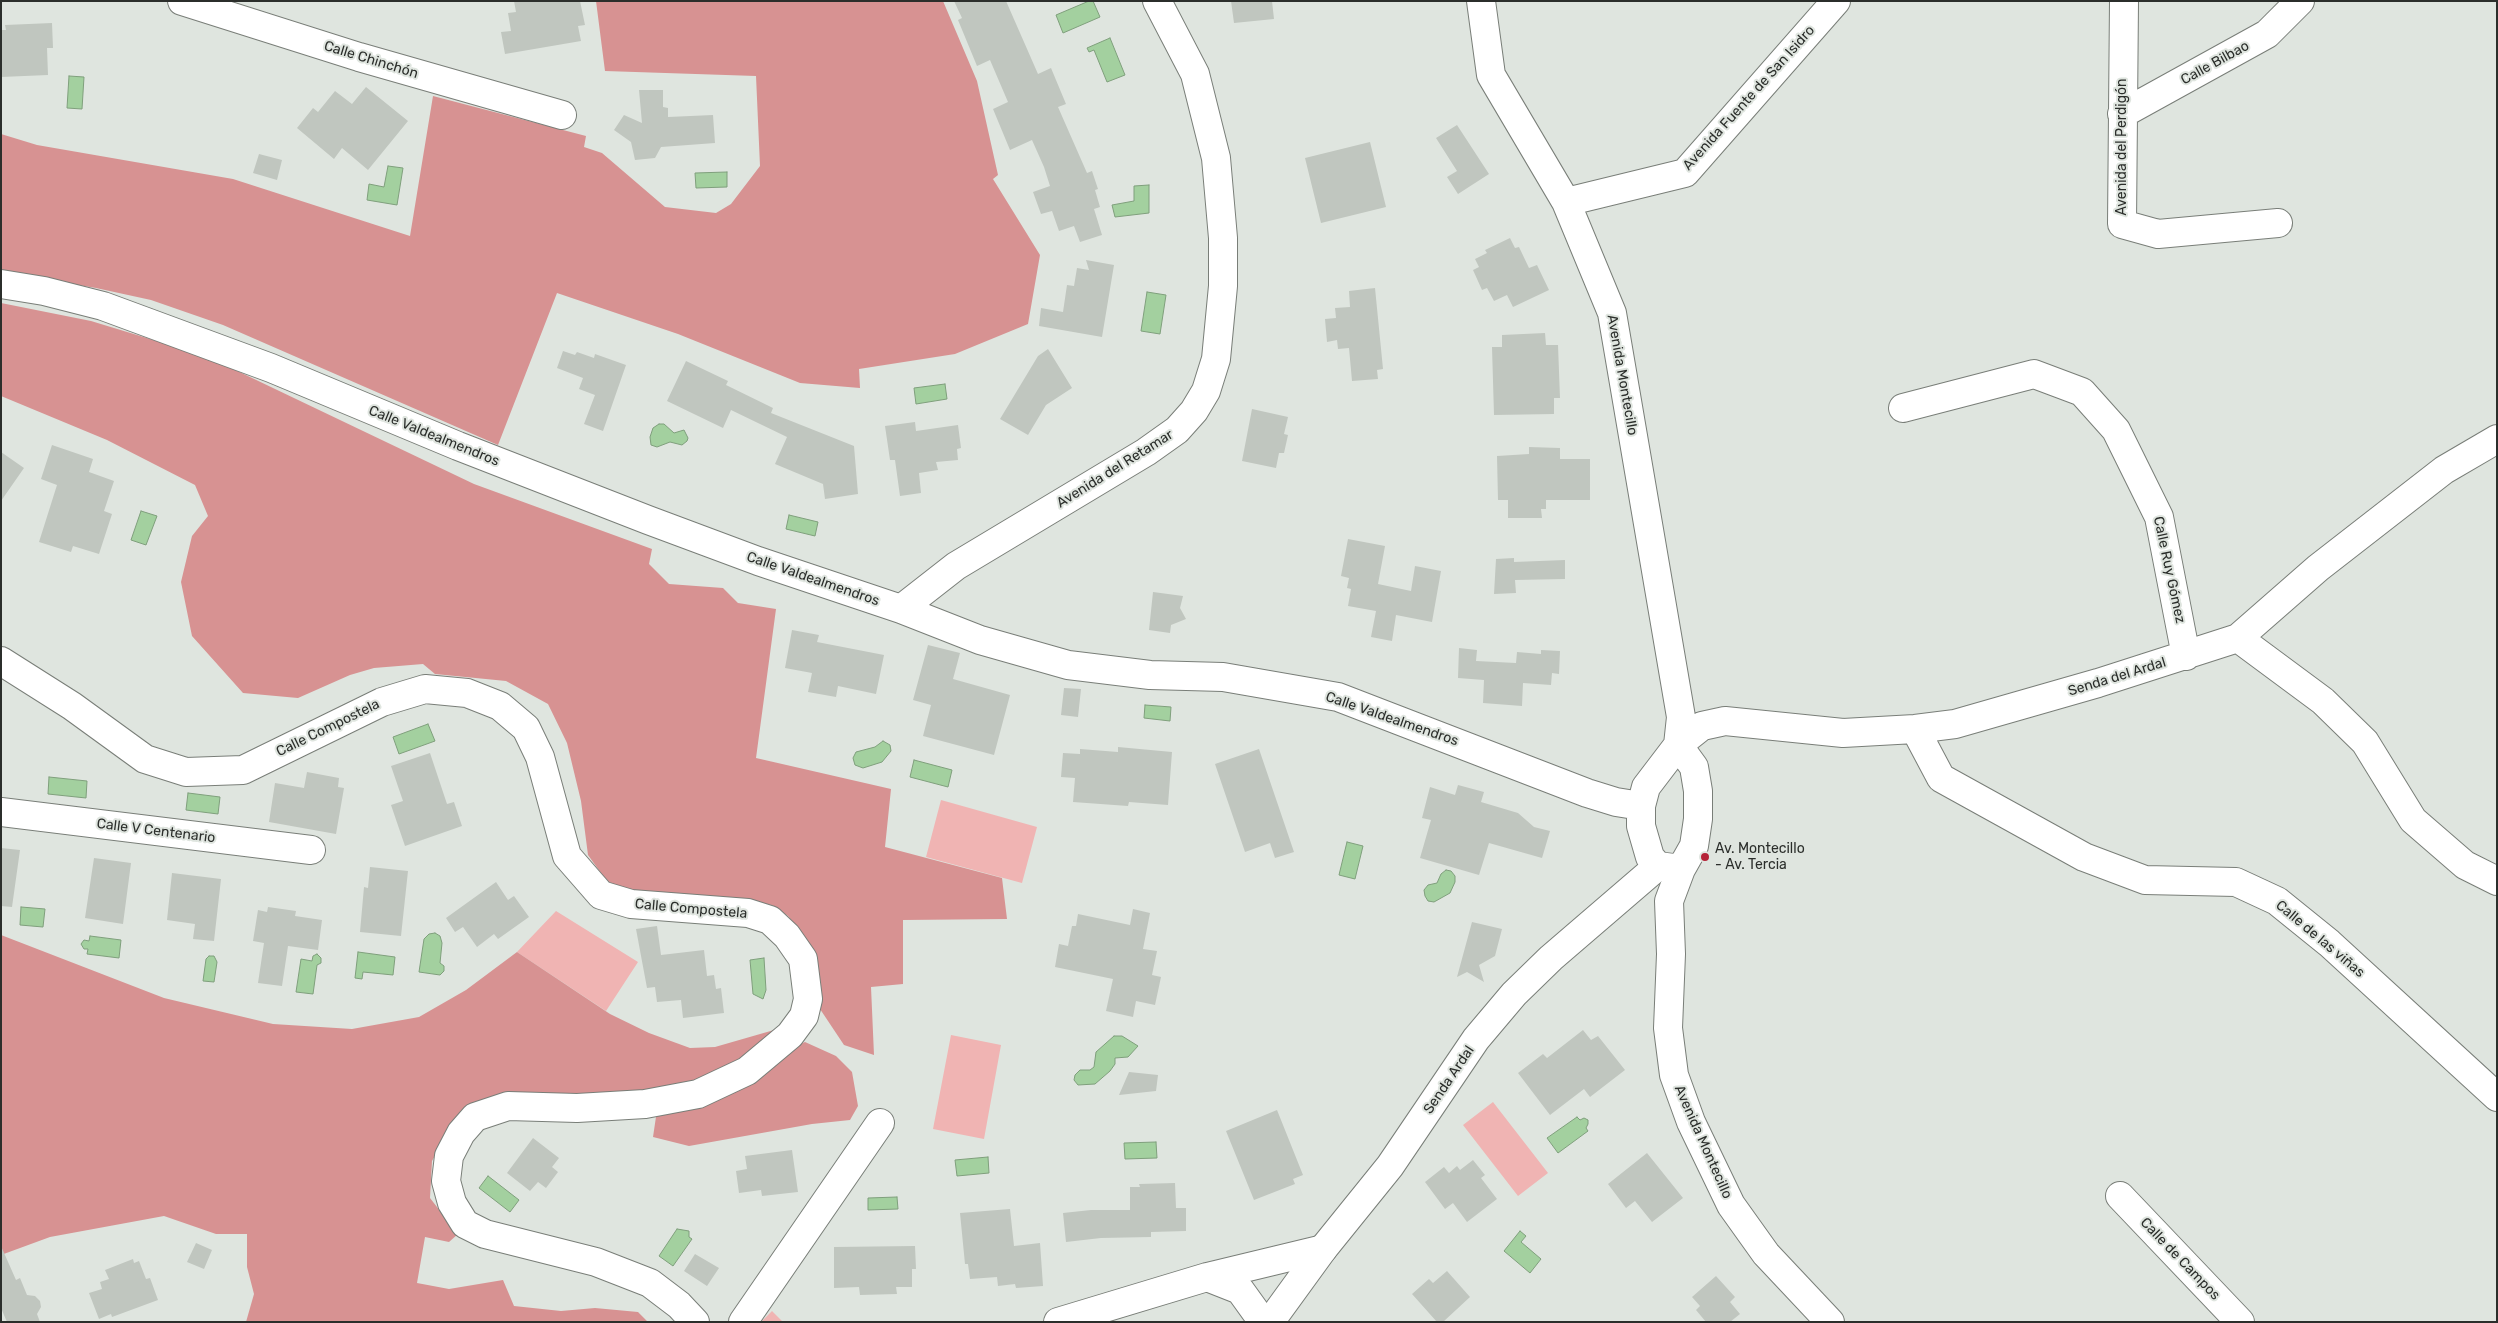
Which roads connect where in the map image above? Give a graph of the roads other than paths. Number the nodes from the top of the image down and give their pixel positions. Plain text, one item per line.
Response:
1 (182, 1) edge
2 (1157, 1) edge
3 (1481, 1) edge
4 (1836, 1) edge
5 (2124, 1) edge
6 (2300, 1) edge
7 (2122, 114) junction
8 (562, 115) dead end
9 (1566, 202) junction
10 (2278, 223) dead end
11 (1, 284) edge
12 (1903, 408) dead end
13 (2497, 438) edge
14 (901, 609) junction
15 (2238, 638) junction
16 (2186, 656) junction
17 (1, 661) edge
18 (1915, 729) junction
19 (1678, 745) junction
20 (1641, 806) junction
21 (1, 812) edge
22 (311, 850) dead end
23 (1670, 867) junction
24 (2497, 881) edge
25 (2497, 1097) edge
26 (880, 1123) dead end
27 (2120, 1196) dead end
28 (1323, 1249) junction
29 (1206, 1277) junction
30 (695, 1322) edge
31 (743, 1322) edge
32 (1058, 1322) edge
33 (1263, 1322) edge
34 (1270, 1322) edge
35 (1830, 1322) edge
36 (2240, 1322) edge

1 - 8 street, Calle Chinchón
2 - 14 street, Avenida del Retamar
3 - 9 street, Avenida Montecillo
4 - 9 street, Avenida Fuente de San Isidro
5 - 7 street, Avenida del Perdigón
6 - 7 street, Calle Bilbao
7 - 10 street, Avenida del Perdigón
9 - 19 street, Avenida Montecillo
11 - 14 street, Calle Valdealmendros
12 - 16 street, Calle Ruy Gómez
13 - 15 street, Senda del Ardal
14 - 20 street, Calle Valdealmendros
15 - 16 street, Senda del Ardal
15 - 24 street
16 - 18 street, Senda del Ardal
17 - 30 street, Calle Compostela
18 - 19 street, Senda del Ardal
18 - 25 street, Calle de las viñas
19 - 20 street, Senda del Ardal
19 - 23 street
20 - 23 street
21 - 22 street, Calle V Centenario
23 - 28 street, Senda Ardal
23 - 35 street, Avenida Montecillo
26 - 31 street
27 - 36 street, Calle de Campos
28 - 29 street
28 - 34 street, Senda Ardal
29 - 32 street
29 - 33 street

